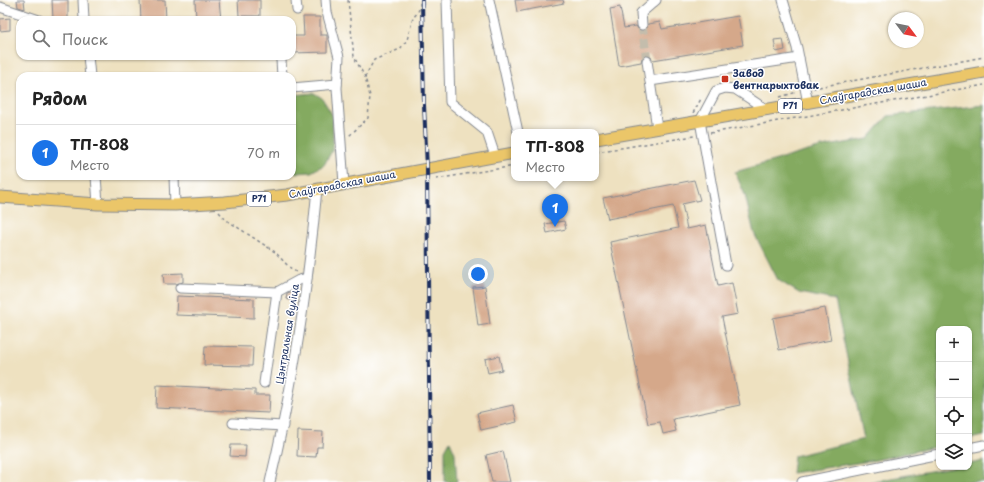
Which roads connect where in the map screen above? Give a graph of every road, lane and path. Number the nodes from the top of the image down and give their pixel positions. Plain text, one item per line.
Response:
1 (83, 0) edge
2 (296, 0) edge
3 (326, 0) edge
4 (348, 0) edge
5 (420, 0) edge
6 (447, 0) edge
7 (489, 0) edge
8 (656, 0) edge
9 (783, 0) edge
10 (0, 7) edge
11 (297, 10) dead end
12 (27, 16) edge
13 (84, 16) edge
14 (642, 25) tunnel mouth
15 (984, 57) edge
16 (799, 58) junction
17 (88, 60) edge
18 (281, 60) dead end
19 (647, 61) tunnel mouth
20 (90, 72) edge
21 (282, 72) edge
22 (984, 72) edge
23 (365, 77) junction
24 (650, 81) junction
25 (337, 84) junction
26 (984, 85) edge
27 (296, 88) edge
28 (805, 90) junction
29 (702, 96) dead end
30 (775, 98) dead end
31 (808, 102) junction
32 (767, 110) junction
33 (688, 115) dead end
34 (700, 121) junction
35 (657, 128) junction
36 (517, 129) edge
37 (703, 134) junction
38 (599, 138) edge
39 (341, 143) junction
40 (599, 151) edge
41 (511, 153) edge
42 (495, 156) junction
43 (511, 166) edge
44 (436, 179) dead end
45 (96, 180) edge
46 (174, 180) edge
47 (344, 184) junction
48 (317, 189) junction
49 (0, 197) edge
50 (211, 203) junction
51 (98, 204) junction
52 (175, 205) junction
53 (726, 265) dead end
54 (307, 278) junction
55 (180, 288) dead end
56 (277, 292) junction
57 (264, 383) dead end
58 (233, 423) dead end
59 (283, 426) junction
60 (984, 445) edge
61 (972, 447) edge
62 (936, 455) edge
63 (270, 482) edge
64 (802, 482) edge

1 - 13 street
2 - 11 street
3 - 25 street
4 - 23 path
5 - 23 path
6 - 42 street
7 - 36 street
8 - 14 street
9 - 16 street
10 - 12 street
15 - 28 path
16 - 24 street
16 - 28 street
17 - 20 street
18 - 21 street
19 - 24 street
22 - 31 main road, Слаўгарадская шаша / Р71
23 - 39 path
24 - 35 street
25 - 27 street
25 - 39 street
26 - 37 path
28 - 30 path
28 - 31 street
29 - 33 path
31 - 32 main road, Слаўгарадская шаша / Р71
32 - 34 main road, Слаўгарадская шаша / Р71
32 - 34 street
34 - 35 main road, Слаўгарадская шаша / Р71
34 - 37 street
35 - 38 main road, Слаўгарадская шаша / Р71
37 - 40 path
37 - 53 street
39 - 47 street
41 - 42 main road, Слаўгарадская шаша / Р71
42 - 47 main road, Слаўгарадская шаша / Р71
43 - 44 path
45 - 51 street
46 - 52 street
47 - 48 main road, Слаўгарадская шаша / Р71
48 - 50 main road, Слаўгарадская шаша / Р71
48 - 54 street, Цэнтральная вуліца
49 - 51 main road, Слаўгарадская шаша / Р71
50 - 52 main road, Слаўгарадская шаша / Р71
50 - 54 path
51 - 52 main road, Слаўгарадская шаша / Р71
54 - 56 street
54 - 59 street, Цэнтральная вуліца
55 - 56 street
56 - 57 street
58 - 59 street
59 - 63 street, Цэнтральная вуліца
60 - 61 street
62 - 64 street

